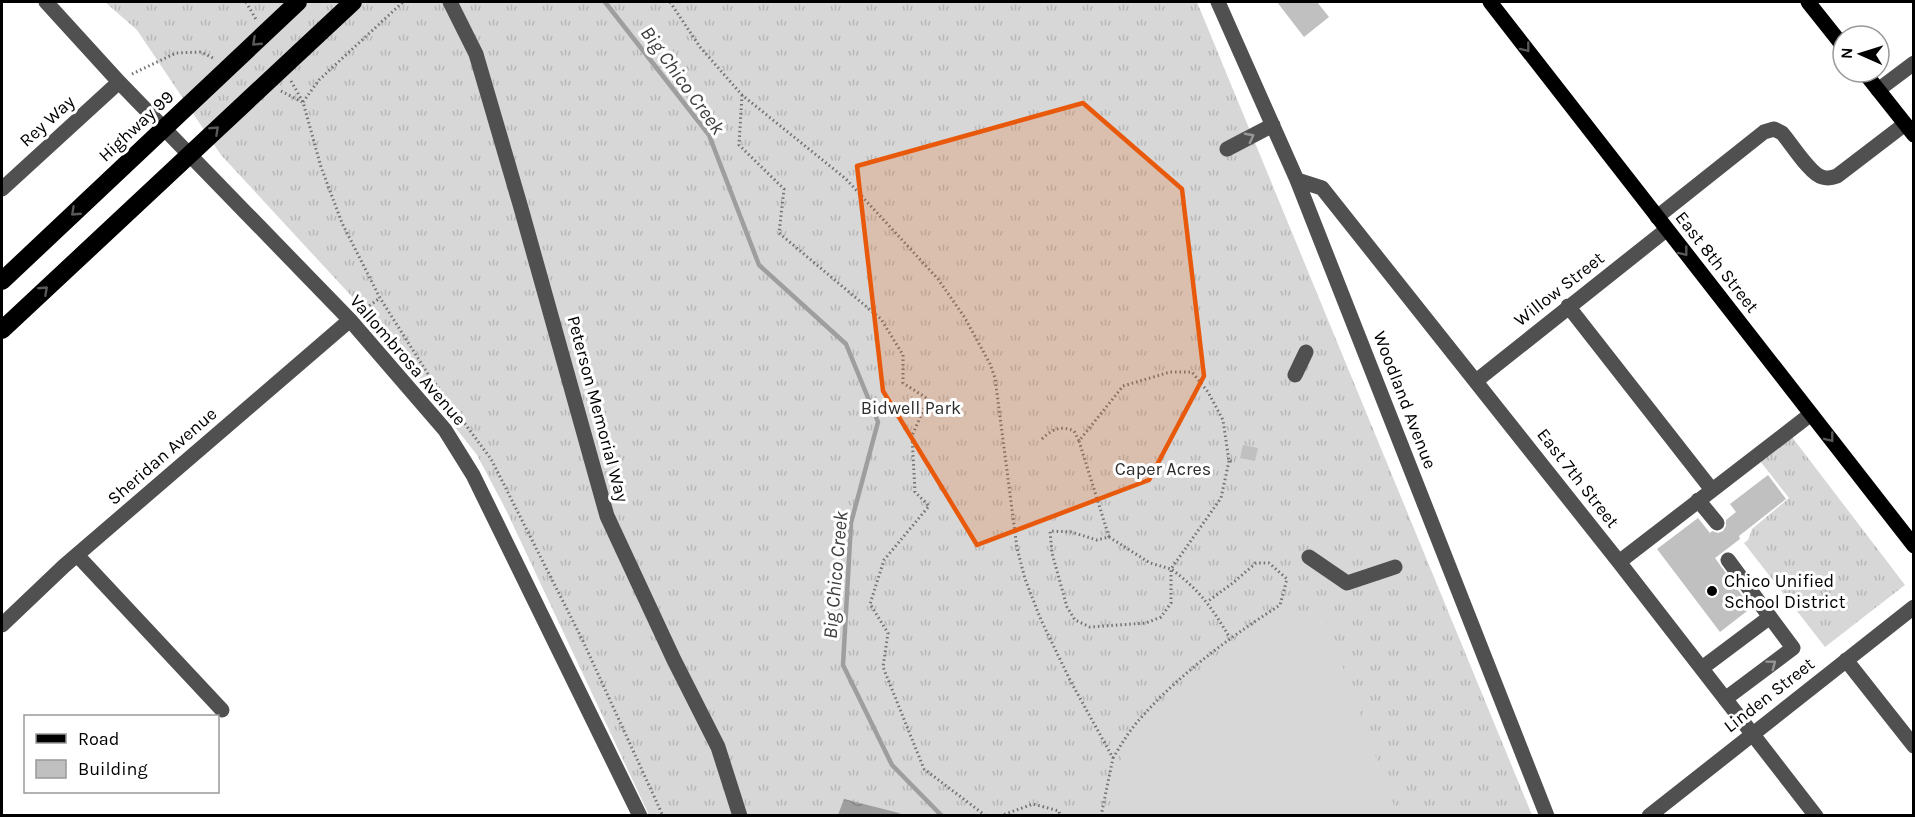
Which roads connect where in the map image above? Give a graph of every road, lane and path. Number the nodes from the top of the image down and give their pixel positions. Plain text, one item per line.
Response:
1 (46, 2) edge
2 (298, 2) edge
3 (353, 2) edge
4 (403, 2) edge
5 (450, 2) edge
6 (670, 2) edge
7 (1218, 2) edge
8 (1490, 2) edge
9 (1808, 2) edge
10 (1831, 31) edge
11 (1914, 63) edge
12 (119, 82) junction
13 (1873, 84) edge
14 (1878, 90) junction
15 (742, 95) junction
16 (1273, 125) junction
17 (1909, 130) edge
18 (1227, 149) dead end
19 (1297, 180) junction
20 (2, 189) edge
21 (1657, 217) junction
22 (1666, 230) junction
23 (2, 281) edge
24 (380, 298) junction
25 (1568, 306) junction
26 (350, 320) junction
27 (2, 330) edge
28 (1306, 352) dead end
29 (1295, 375) dead end
30 (1476, 381) junction
31 (1811, 414) junction
32 (1042, 439) dead end
33 (1079, 441) junction
34 (1229, 461) junction
35 (1235, 461) dead end
36 (1712, 490) junction
37 (1698, 500) junction
38 (1717, 523) dead end
39 (1109, 537) junction
40 (1914, 546) edge
41 (77, 555) junction
42 (1309, 557) dead end
43 (1728, 560) dead end
44 (1619, 562) junction
45 (1395, 567) dead end
46 (1171, 569) junction
47 (1207, 602) junction
48 (1914, 606) edge
49 (1770, 617) junction
50 (2, 625) edge
51 (1231, 638) junction
52 (1846, 660) junction
53 (1702, 668) junction
54 (1725, 699) junction
55 (222, 710) dead end
56 (1752, 733) junction
57 (1914, 746) edge
58 (1113, 758) junction
59 (640, 816) edge
60 (663, 816) edge
61 (740, 816) edge
62 (986, 816) edge
63 (1000, 816) edge
64 (1060, 816) edge
65 (1101, 816) edge
66 (1547, 816) edge
67 (1649, 816) edge
68 (1816, 816) edge

1 - 12 street, Vallombrosa Avenue
2 -> 23 highway, Highway 99
27 -> 3 highway
4 - 24 path
5 - 61 street, Peterson Memorial Way
6 - 15 path
7 - 16 street, Woodland Avenue
8 -> 21 main road, East 8th Street
9 - 10 main road
11 - 14 street
12 - 20 street, Rey Way
12 - 26 street, Vallombrosa Avenue
13 - 14 main road
14 - 17 main road
15 - 58 path
15 - 62 path
18 -> 16 street
16 - 19 street, Woodland Avenue
17 - 21 street
19 - 30 street, East 7th Street
19 - 66 street, Woodland Avenue
21 - 22 main road, East 8th Street
22 - 25 street, Willow Street
22 -> 31 main road, East 8th Street
24 - 26 path
24 - 60 path
25 - 30 street, Willow Street
25 - 36 street
26 - 41 street, Sheridan Avenue
26 - 59 street, Vallombrosa Avenue
28 - 29 street
30 - 44 street, East 7th Street
31 - 36 street
31 -> 40 main road, East 8th Street
32 - 33 path
33 - 34 path
33 - 39 path
34 - 35 path
34 - 46 path
36 - 37 street
37 - 38 street
37 - 44 street
39 - 46 path
39 - 46 path
41 - 50 street, Sheridan Avenue
41 - 55 street
42 - 45 street
43 - 49 street
44 - 53 street, East 7th Street
46 - 47 path
47 - 51 path
47 - 51 path
48 - 52 street, Linden Street
49 - 53 street
54 -> 49 street
51 - 58 path
52 - 56 street, Linden Street
52 - 57 street
53 - 54 street, East 7th Street
54 - 56 street, East 7th Street
56 - 67 street, Linden Street
56 - 68 street, East 7th Street
58 - 65 path
63 - 64 path

